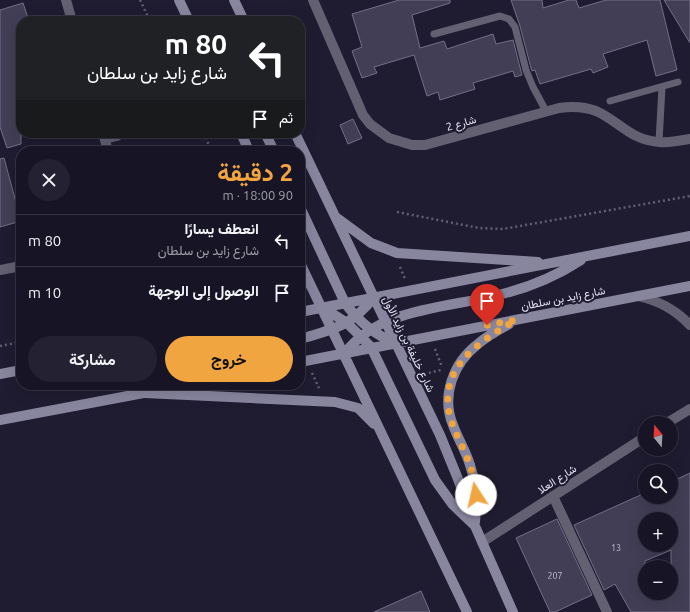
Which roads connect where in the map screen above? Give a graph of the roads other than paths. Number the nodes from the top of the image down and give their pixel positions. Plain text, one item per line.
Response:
1 (66, 0) edge
2 (179, 0) edge
3 (234, 0) edge
4 (313, 0) edge
5 (71, 16) edge
6 (187, 16) edge
7 (242, 16) edge
8 (434, 34) dead end
9 (678, 82) dead end
10 (662, 87) junction
11 (610, 101) dead end
12 (546, 111) junction
13 (690, 139) edge
14 (659, 142) junction
15 (305, 154) edge
16 (333, 214) junction
17 (305, 218) edge
18 (690, 236) edge
19 (588, 256) junction
20 (552, 263) junction
21 (16, 267) edge
22 (0, 270) edge
23 (305, 273) edge
24 (690, 286) edge
25 (638, 296) junction
26 (374, 297) junction
27 (345, 303) junction
28 (322, 308) junction
29 (305, 311) edge
30 (352, 320) junction
31 (516, 320) junction
32 (385, 321) junction
33 (690, 325) edge
34 (333, 330) junction
35 (365, 332) junction
36 (305, 338) edge
37 (396, 343) junction
38 (372, 348) junction
39 (345, 353) junction
40 (305, 361) edge
41 (16, 371) edge
42 (0, 374) edge
43 (150, 390) edge
44 (163, 390) edge
45 (145, 394) junction
46 (690, 409) edge
47 (678, 416) edge
48 (0, 420) edge
49 (384, 434) junction
50 (638, 441) edge
51 (553, 496) junction
52 (475, 526) junction
53 (482, 542) junction
54 (468, 612) edge
55 (513, 612) edge
56 (607, 612) edge

1 - 5 street
2 - 6 main road
3 - 7 main road
4 - 12 street, شارع 2
8 - 12 lane
9 - 10 lane
10 - 11 lane
10 - 14 lane
12 - 14 street, شارع 2
13 - 14 street, شارع 2
15 - 16 main road, شارع خليفة بن زايد الأول
16 - 20 main road
16 - 26 main road, شارع خليفة بن زايد الأول
17 - 27 main road
18 - 19 main road
19 - 20 main road
19 - 32 main road
20 - 26 main road
21 - 22 street
23 - 28 main road
24 - 25 main road, شارع زايد بن سلطان
25 - 31 main road, شارع زايد بن سلطان
25 - 33 street
26 - 27 main road
26 - 30 main road
26 - 32 main road, شارع خليفة بن زايد الأول
27 - 28 main road
27 - 30 main road
28 - 29 main road
28 - 30 main road
28 - 34 main road
30 - 34 main road
30 - 35 main road
31 - 37 main road, شارع زايد بن سلطان
31 - 52 main road
32 - 35 main road
32 - 37 main road, شارع خليفة بن زايد الأول
34 - 36 main road
34 - 39 main road
35 - 37 main road
35 - 38 main road
35 - 39 main road
37 - 38 main road, شارع زايد بن سلطان
37 - 52 main road, شارع خليفة بن زايد الأول
38 - 39 main road, شارع زايد بن سلطان
38 - 52 main road
39 - 40 main road, شارع زايد بن سلطان
39 - 49 main road
41 - 42 main road
43 - 45 main road
44 - 45 main road
45 - 48 main road
45 - 49 main road
46 - 47 street
49 - 54 main road
50 - 51 street, شارع العلا
51 - 53 street, شارع العلا
51 - 56 street
52 - 53 main road, شارع خليفة بن زايد الأول
53 - 55 main road, شارع خليفة بن زايد الأول

